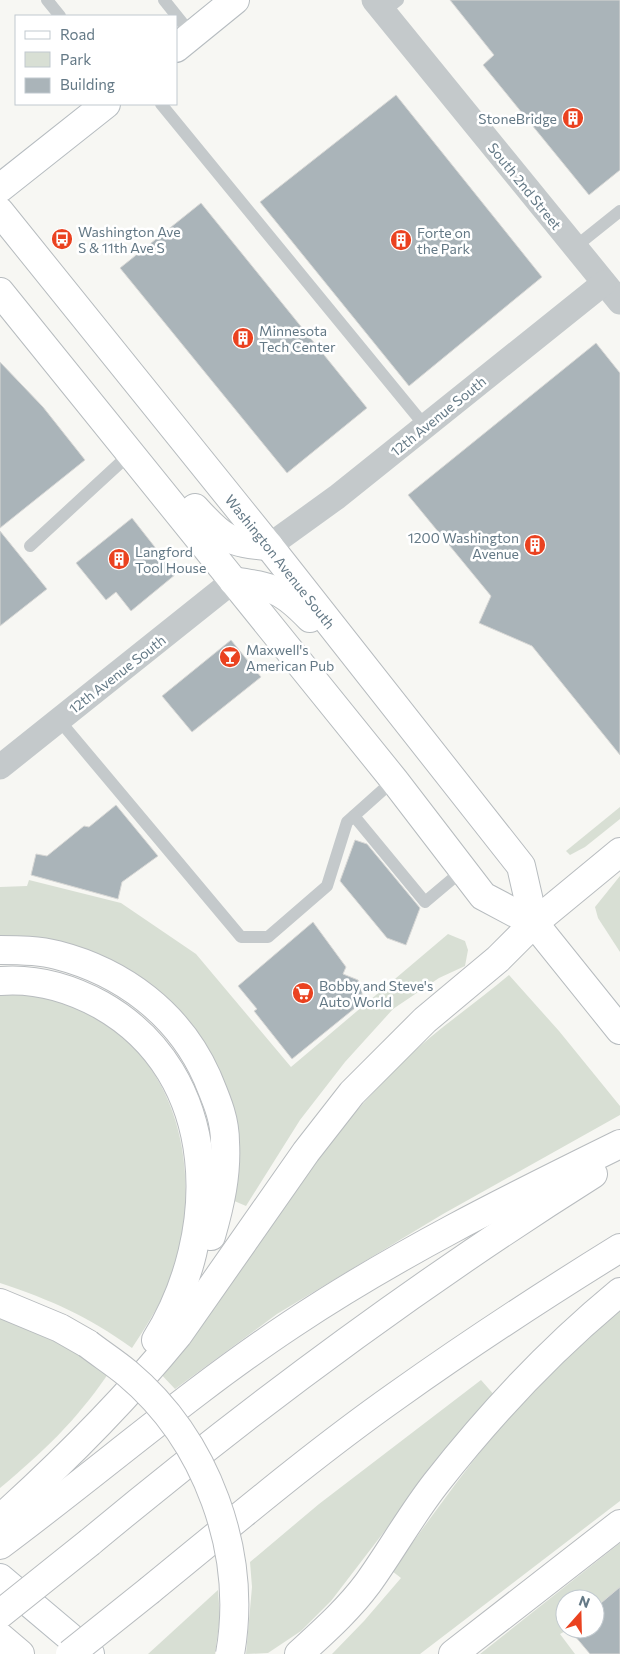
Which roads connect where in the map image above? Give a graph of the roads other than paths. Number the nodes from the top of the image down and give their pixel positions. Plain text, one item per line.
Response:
1 (47, 0) edge
2 (164, 0) edge
3 (235, 0) edge
4 (385, 4) edge
5 (59, 15) edge
6 (171, 15) edge
7 (178, 29) edge
8 (184, 41) edge
9 (105, 105) edge
10 (162, 105) edge
11 (0, 188) edge
12 (620, 211) edge
13 (0, 212) edge
14 (575, 247) junction
15 (604, 283) junction
16 (0, 292) edge
17 (620, 302) edge
18 (425, 426) junction
19 (132, 452) junction
20 (30, 546) dead end
21 (269, 546) junction
22 (233, 581) junction
23 (388, 698) junction
24 (59, 720) junction
25 (0, 766) edge
26 (394, 780) junction
27 (354, 816) junction
28 (620, 852) edge
29 (463, 870) junction
30 (534, 923) junction
31 (0, 950) edge
32 (0, 981) edge
33 (620, 1030) edge
34 (620, 1144) edge
35 (620, 1158) edge
36 (620, 1248) edge
37 (620, 1292) edge
38 (0, 1303) edge
39 (172, 1314) junction
40 (116, 1405) junction
41 (40, 1499) junction
42 (0, 1519) edge
43 (620, 1524) edge
44 (0, 1545) edge
45 (0, 1578) edge
46 (0, 1614) edge
47 (0, 1636) edge
48 (79, 1650) edge
49 (20, 1654) edge
50 (230, 1654) edge
51 (299, 1654) edge
52 (453, 1654) edge

1 - 5 lane
2 - 6 lane
3 - 8 main road
4 - 14 street, South 2nd Street
7 - 8 lane
9 - 11 main road
10 - 18 lane
12 - 14 lane
13 - 21 main road, Washington Avenue South
14 - 15 street, South 2nd Street
15 - 17 street, South 2nd Street
15 - 18 street, 12th Avenue South
16 - 19 main road, Washington Avenue South
18 - 21 street, 12th Avenue South
19 - 20 lane
19 - 21 main road
19 - 22 main road, Washington Avenue South
21 - 23 main road, Washington Avenue South
22 - 23 main road
22 - 24 street, 12th Avenue South
22 - 26 main road, Washington Avenue South
23 - 30 main road, Washington Avenue South
24 - 25 street, 12th Avenue South
24 - 27 lane
26 - 27 lane
26 - 29 main road, Washington Avenue South
27 - 29 lane
28 - 30 main road
29 - 30 main road, Washington Avenue South
30 - 33 main road, Washington Avenue South
30 - 40 main road
31 - 39 main road
32 - 39 main road
34 - 41 main road
35 - 46 main road, bridge
36 - 48 main road, bridge
37 - 51 main road
38 - 50 main road, bridge
39 - 40 main road
40 - 41 main road
41 - 42 main road
41 - 44 main road
43 - 52 main road
45 - 48 main road
47 - 49 main road

